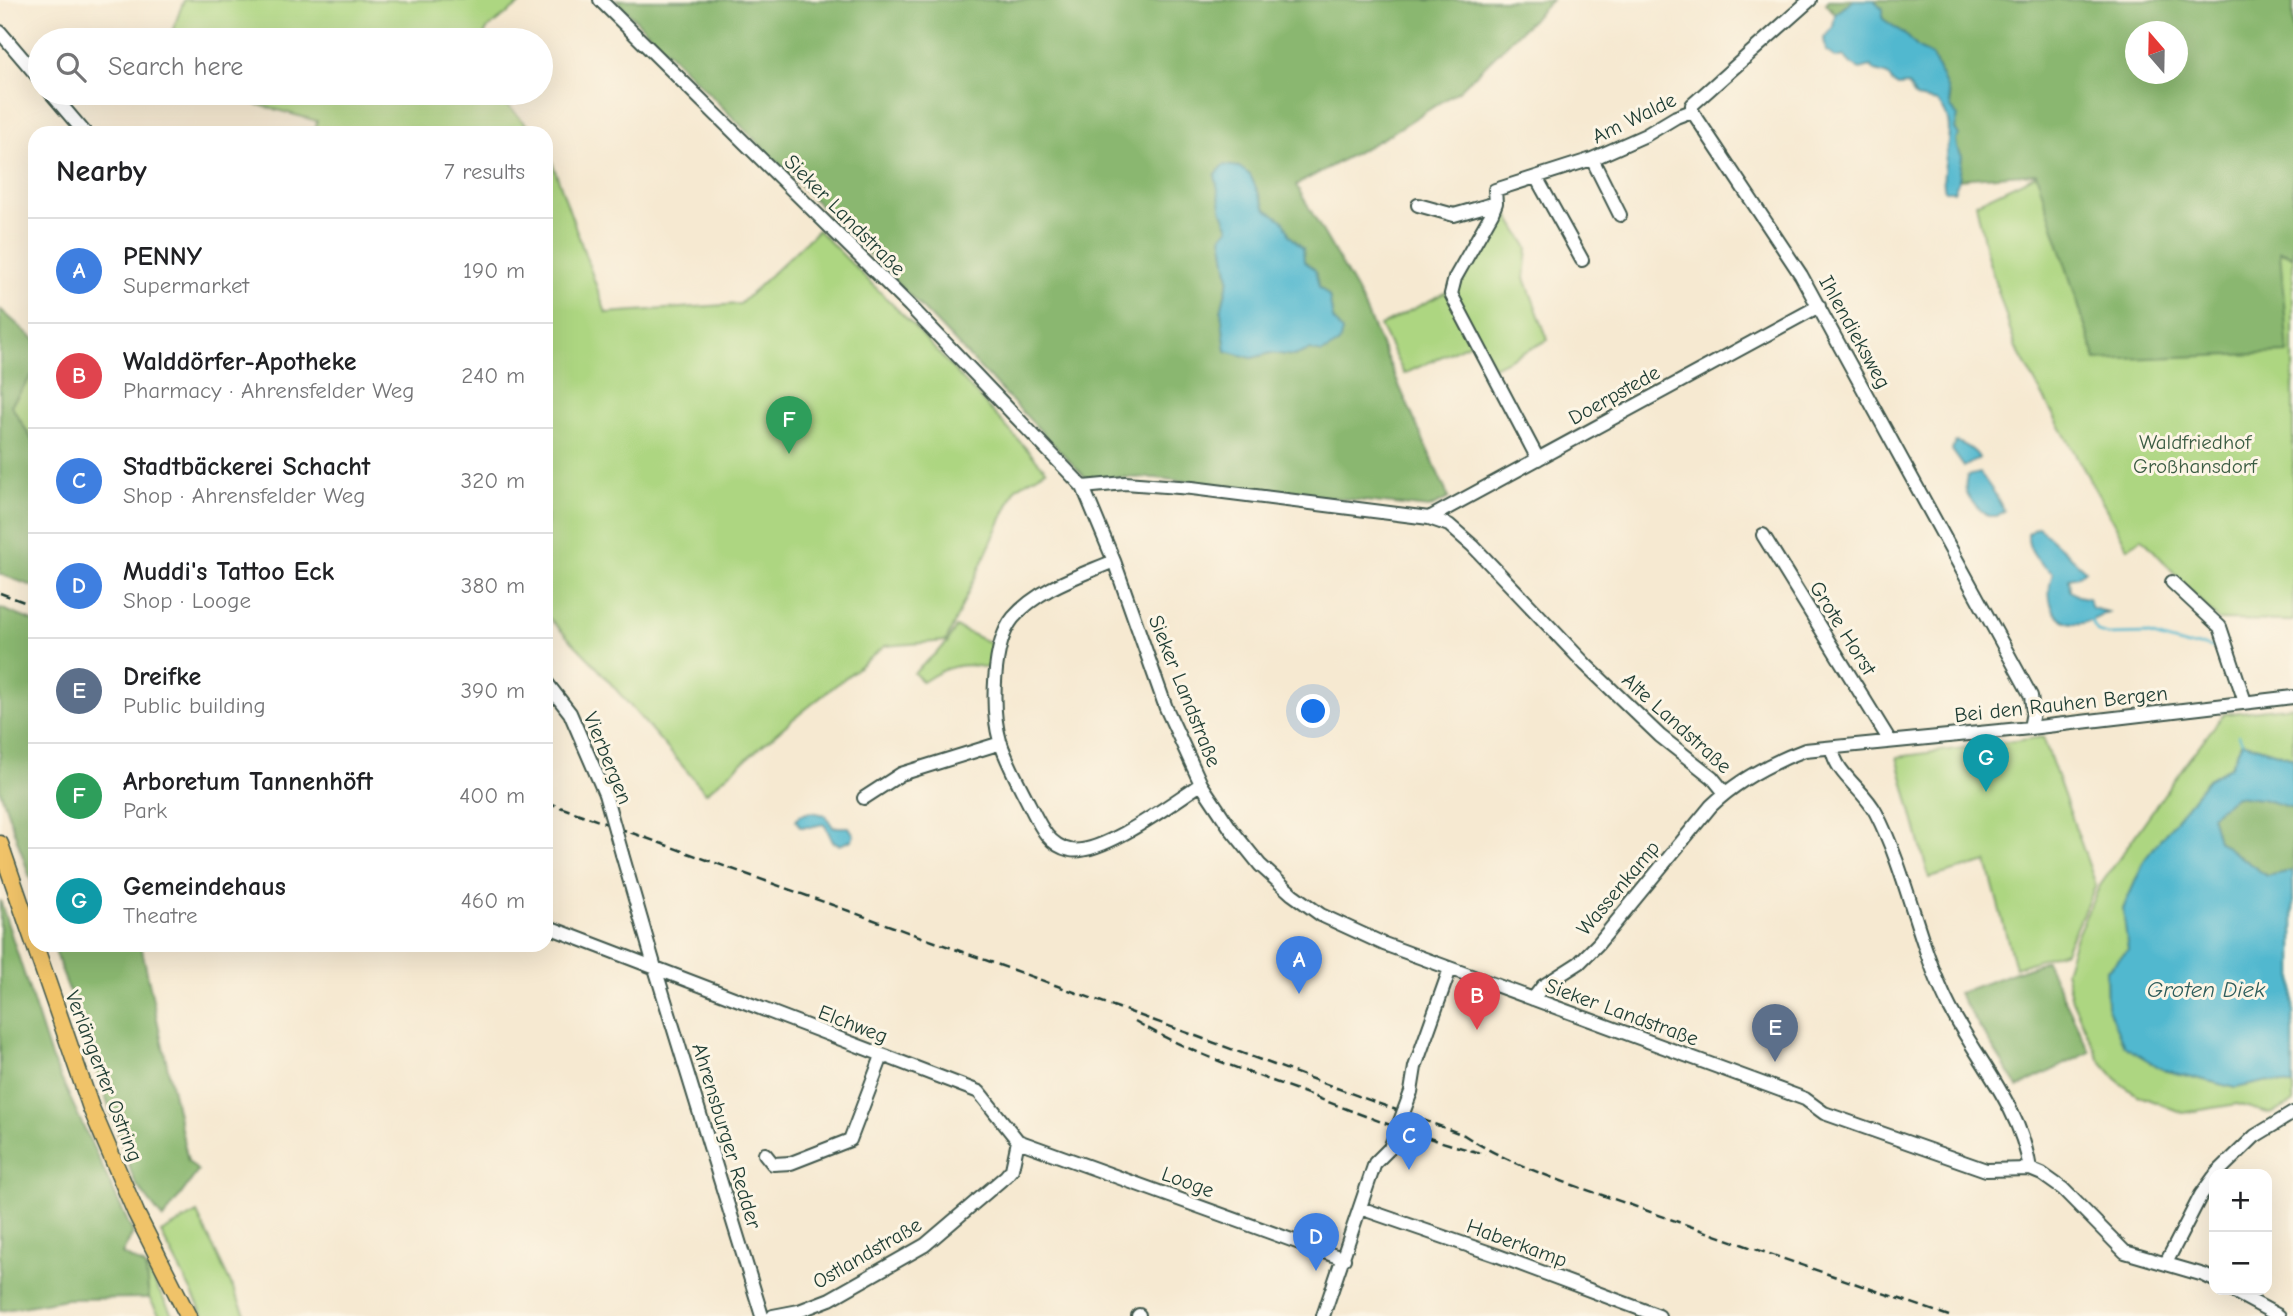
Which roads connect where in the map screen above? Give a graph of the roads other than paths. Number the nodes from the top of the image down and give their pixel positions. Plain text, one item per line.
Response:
1 (600, 0) edge
2 (1810, 0) edge
3 (0, 32) edge
4 (28, 65) edge
5 (61, 105) edge
6 (1692, 111) junction
7 (79, 126) edge
8 (1592, 159) junction
9 (1536, 177) junction
10 (1496, 203) junction
11 (1418, 205) dead end
12 (1620, 215) dead end
13 (1582, 260) dead end
14 (1819, 306) junction
15 (1538, 459) junction
16 (1083, 487) junction
17 (1429, 518) junction
18 (1763, 535) dead end
19 (1114, 561) junction
20 (2172, 582) dead end
21 (553, 691) edge
22 (2293, 696) edge
23 (2245, 702) junction
24 (2029, 728) junction
25 (1890, 741) junction
26 (1001, 743) junction
27 (1832, 748) junction
28 (1201, 784) junction
29 (1725, 793) junction
30 (864, 798) dead end
31 (0, 844) edge
32 (622, 854) joint
33 (28, 925) edge
34 (553, 929) edge
35 (37, 952) edge
36 (655, 968) junction
37 (1450, 969) junction
38 (1533, 999) junction
39 (882, 1056) junction
40 (2293, 1113) edge
41 (1018, 1141) junction
42 (765, 1154) dead end
43 (2029, 1169) junction
44 (2221, 1169) edge
45 (2209, 1184) edge
46 (1360, 1208) junction
47 (1344, 1259) junction
48 (2166, 1263) junction
49 (2209, 1278) edge
50 (2240, 1295) edge
51 (188, 1316) edge
52 (762, 1316) edge
53 (773, 1316) edge
54 (1323, 1316) edge
55 (1659, 1316) edge
56 (2279, 1316) edge

1 - 16 street, Sieker Landstraße
2 - 6 street
3 - 4 street
5 - 7 street
6 - 8 street, Am Walde
6 - 14 street, Ihlendieksweg
8 - 9 street, Am Walde
8 - 12 street, Am Walde
9 - 10 street, Am Walde
9 - 13 street
10 - 11 street, Am Walde
10 - 15 street, Am Walde
14 - 15 street, Doerpstede
14 - 24 street, Ihlendieksweg
15 - 17 street, Doerpstede
16 - 17 street, Alte Landstraße
16 - 19 street, Sieker Landstraße
17 - 29 street, Alte Landstraße
18 - 25 street, Grote Horst
19 - 26 street
19 - 28 street, Sieker Landstraße
20 - 23 street
21 - 32 street, Vierbergen, bridge
22 - 23 street, Bei den Rauhen Bergen
23 - 24 street, Bei den Rauhen Bergen
24 - 25 street, Bei den Rauhen Bergen
25 - 27 street, Bei den Rauhen Bergen
26 - 28 street
26 - 30 street
27 - 29 street, Alte Landstraße
27 - 43 street
28 - 37 street, Sieker Landstraße
29 - 38 street, Wassenkamp
31 - 33 main road, Verlängerter Ostring
32 - 36 street, Ahrensburger Redder
34 - 36 street
35 - 51 main road, Verlängerter Ostring
36 - 39 street, Elchweg
36 - 52 street, Ahrensburger Redder
37 - 38 street, Sieker Landstraße
37 - 46 street, bridge
38 - 43 street, Sieker Landstraße
39 - 41 street, Elchweg
39 - 42 street
40 - 44 street
41 - 47 street, Looge
41 - 53 street, Ostlandstraße
43 - 48 street
45 - 48 street
46 - 47 street
46 - 55 street, Haberkamp
47 - 54 street
48 - 49 street
50 - 56 street

